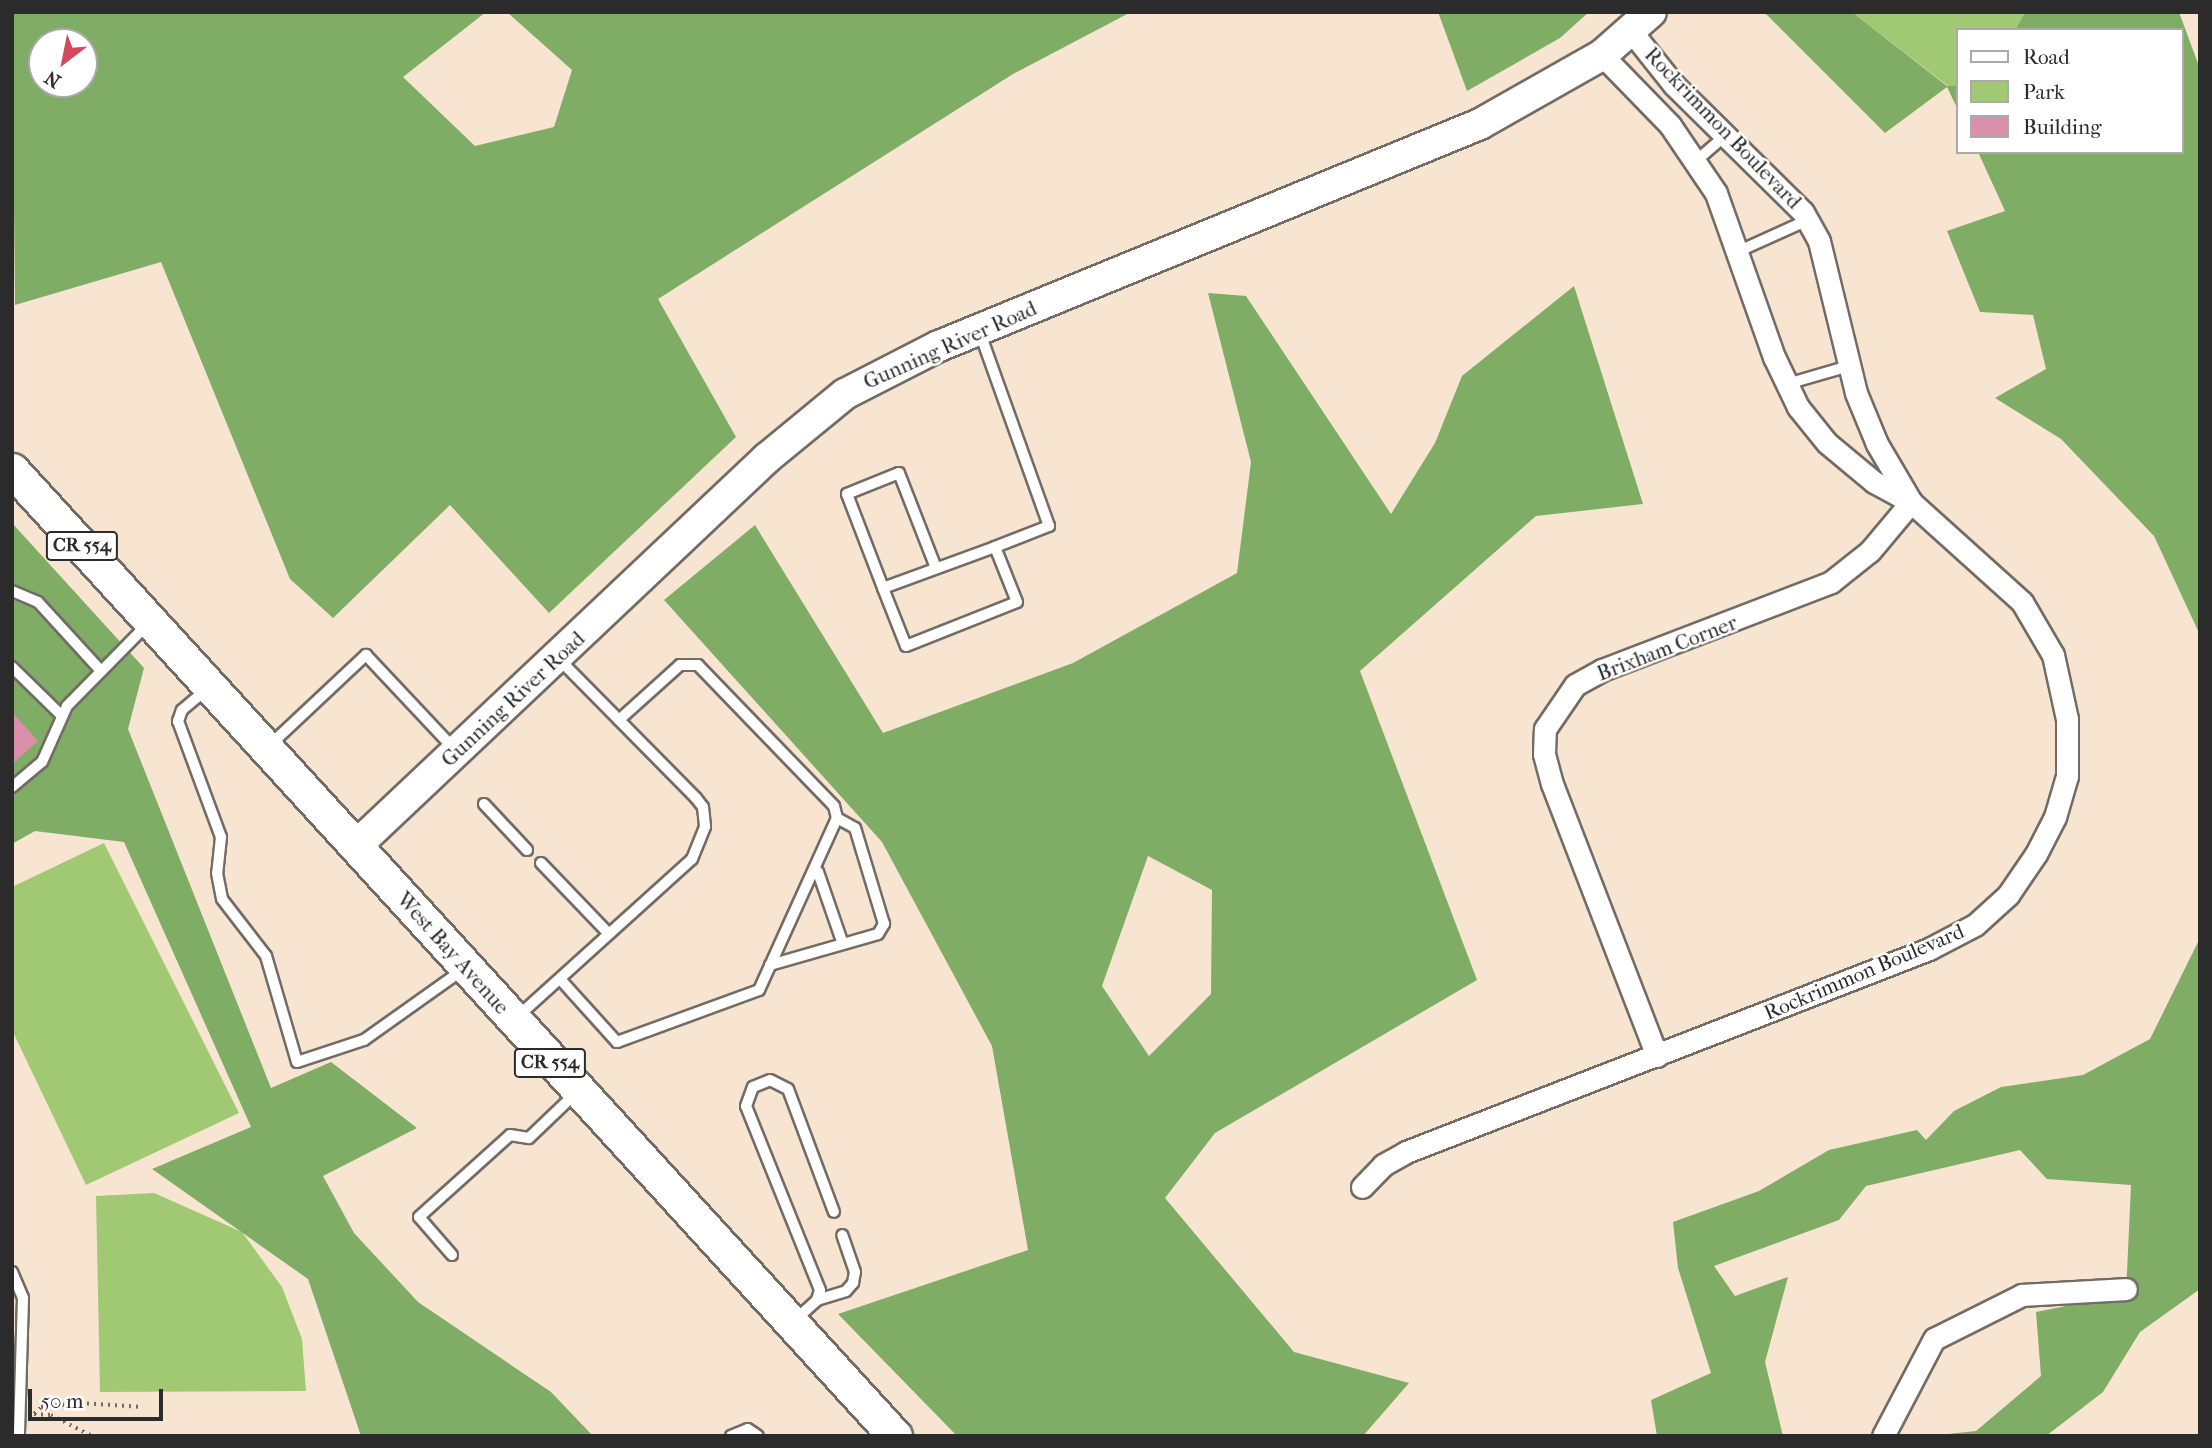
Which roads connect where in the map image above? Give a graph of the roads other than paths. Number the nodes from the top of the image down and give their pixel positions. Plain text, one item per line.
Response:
1 (1641, 22) edge
2 (1602, 55) junction
3 (1726, 135) junction
4 (1696, 161) junction
5 (1808, 220) junction
6 (1737, 252) junction
7 (979, 331) junction
8 (1849, 366) junction
9 (1787, 384) junction
10 (12, 470) edge
11 (1911, 502) junction
12 (995, 547) junction
13 (936, 568) junction
14 (883, 588) junction
15 (12, 591) edge
16 (151, 621) junction
17 (557, 657) junction
18 (12, 667) edge
19 (101, 671) junction
20 (211, 685) junction
21 (58, 720) junction
22 (619, 720) junction
23 (268, 747) junction
24 (458, 753) junction
25 (12, 787) edge
26 (484, 804) dead end
27 (837, 818) junction
28 (357, 845) junction
29 (527, 849) dead end
30 (541, 863) dead end
31 (814, 869) junction
32 (609, 934) junction
33 (843, 944) junction
34 (770, 965) junction
35 (466, 968) junction
36 (560, 979) junction
37 (513, 1021) junction
38 (1657, 1056) junction
39 (577, 1092) junction
40 (1362, 1187) dead end
41 (834, 1212) dead end
42 (842, 1235) dead end
43 (452, 1255) dead end
44 (12, 1272) edge
45 (15, 1286) edge
46 (2126, 1289) dead end
47 (817, 1300) junction
48 (790, 1324) junction
49 (17, 1348) edge
50 (883, 1432) edge
51 (736, 1433) edge
52 (19, 1436) edge
53 (758, 1436) edge
54 (1883, 1436) edge

1 - 2 street, Gunning River Road
1 - 3 street, Rockrimmon Boulevard
2 - 4 street, Rockrimmon Boulevard
2 - 7 street, Gunning River Road
3 - 4 lane
3 - 5 street, Rockrimmon Boulevard
4 - 6 street, Rockrimmon Boulevard
5 - 6 lane
5 - 8 street, Rockrimmon Boulevard
6 - 9 street, Rockrimmon Boulevard
7 - 12 lane
7 - 17 street, Gunning River Road
8 - 9 lane
8 - 11 street, Rockrimmon Boulevard
9 - 11 street, Rockrimmon Boulevard
10 - 16 main road, West Bay Avenue / CR 554
11 - 38 street, Brixham Corner
11 - 38 street, Rockrimmon Boulevard
12 - 13 lane
12 - 14 lane
13 - 14 lane
13 - 14 lane
15 - 19 lane
16 - 19 lane
16 - 20 main road, West Bay Avenue / CR 554
17 - 22 lane
17 - 24 street, Gunning River Road
18 - 21 lane
19 - 21 lane
20 - 23 main road, West Bay Avenue / CR 554
20 - 35 lane
21 - 25 lane
22 - 27 lane
22 - 32 lane
23 - 24 lane
23 - 28 main road, West Bay Avenue / CR 554
24 - 28 street, Gunning River Road
26 - 29 lane
27 - 31 lane
27 - 33 lane
28 - 35 main road, West Bay Avenue / CR 554
30 - 32 lane
31 - 33 lane
31 - 34 lane
32 - 36 lane
33 - 34 lane
34 - 36 lane
35 - 37 main road, West Bay Avenue / CR 554
36 - 37 lane
37 - 39 main road, West Bay Avenue / CR 554
38 - 40 street, Rockrimmon Boulevard
39 - 43 lane
39 - 48 main road, West Bay Avenue / CR 554
41 - 47 lane
42 - 47 lane
44 - 45 lane
45 - 49 lane
46 - 54 street
47 - 48 lane
48 - 50 main road, West Bay Avenue / CR 554
49 - 52 lane
51 - 53 lane

